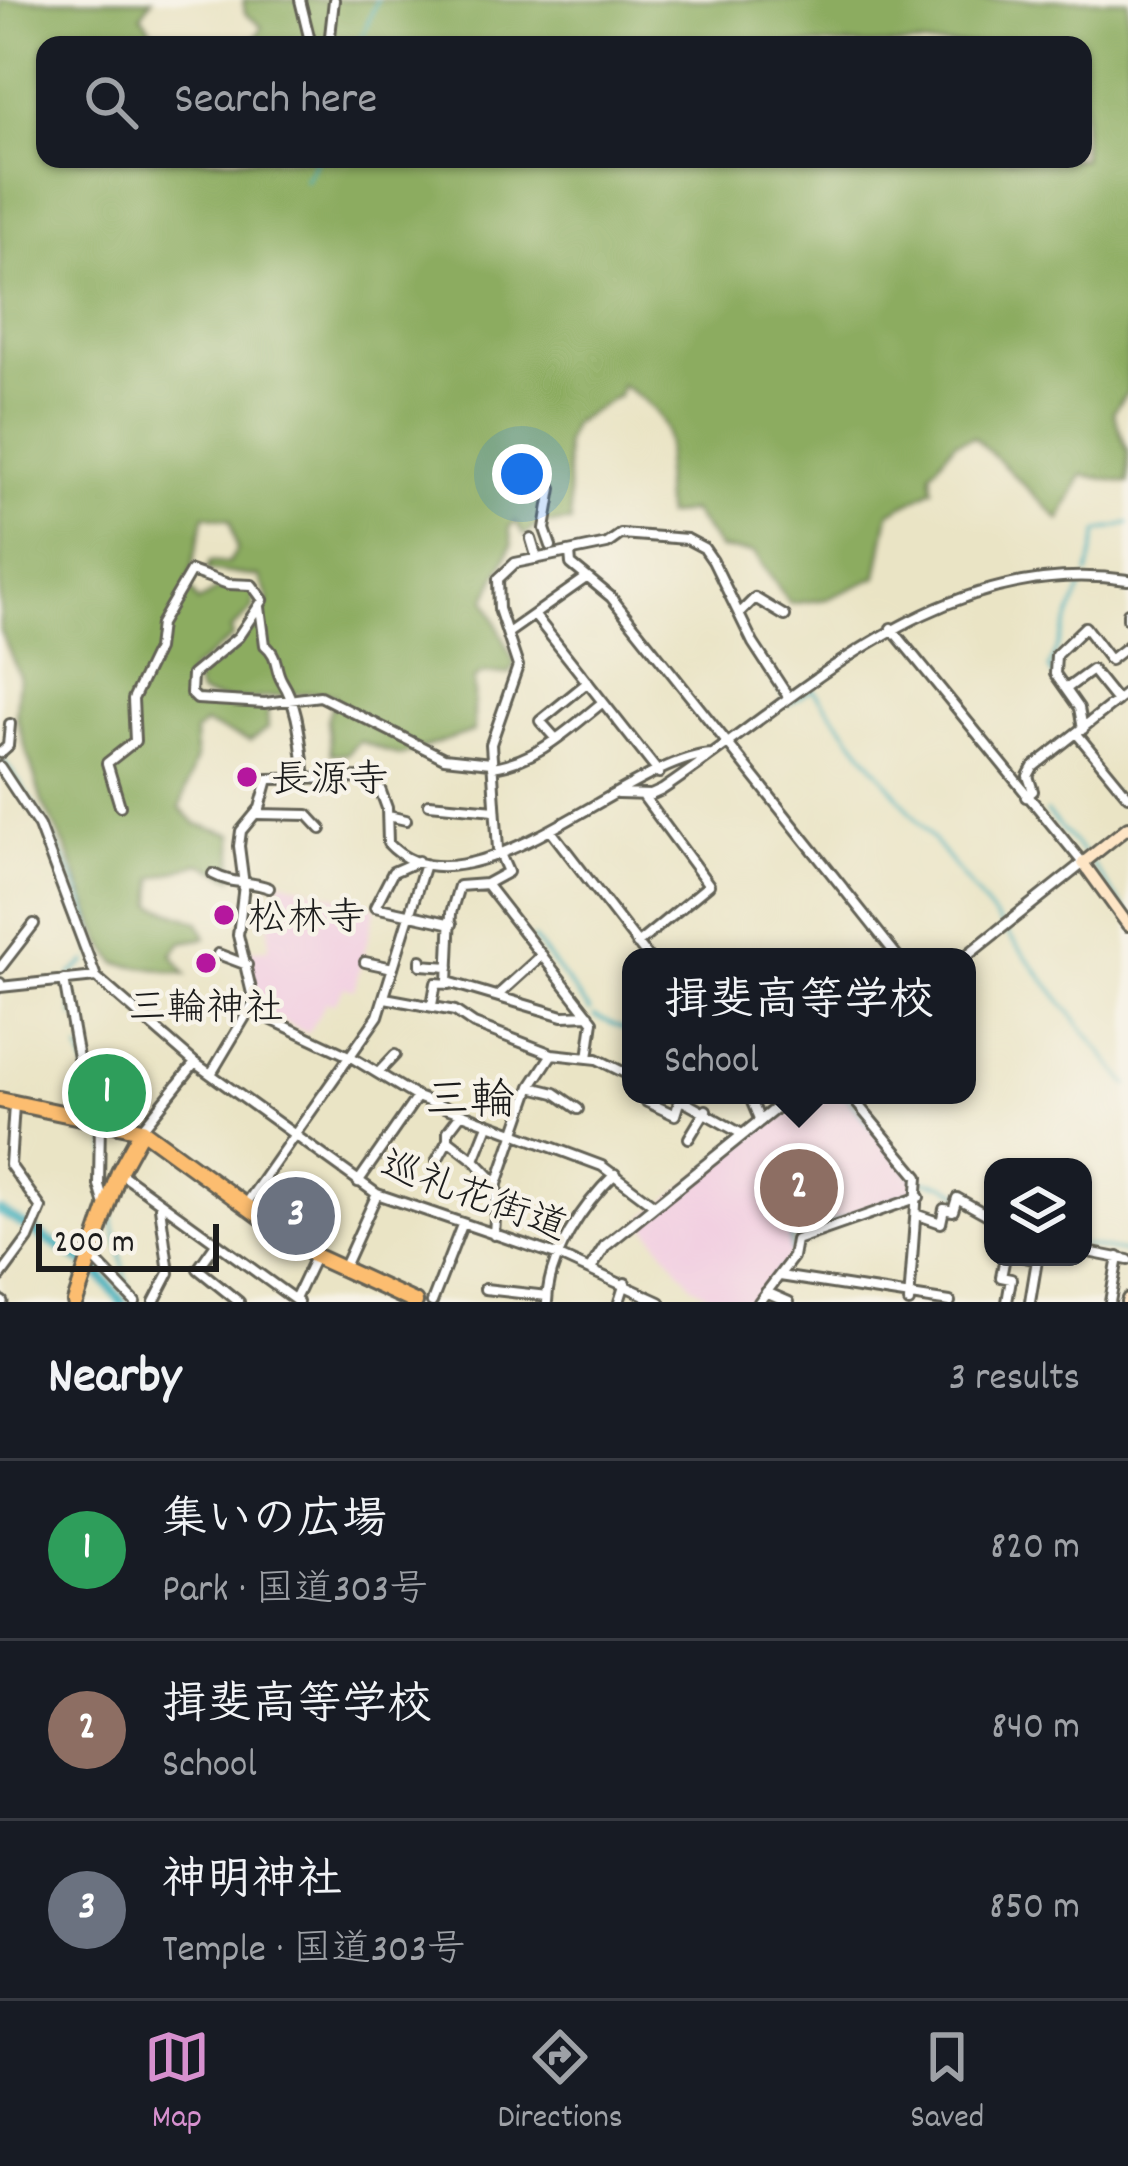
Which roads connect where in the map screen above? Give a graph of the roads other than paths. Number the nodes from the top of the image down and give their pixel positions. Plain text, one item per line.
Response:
1 (300, 0) edge
2 (334, 0) edge
3 (309, 36) edge
4 (330, 36) edge
5 (540, 470) dead end
6 (531, 539) dead end
7 (553, 550) junction
8 (570, 552) junction
9 (536, 556) junction
10 (586, 578) junction
11 (1128, 580) edge
12 (260, 607) junction
13 (739, 614) junction
14 (535, 616) junction
15 (785, 616) dead end
16 (891, 628) junction
17 (508, 633) junction
18 (1128, 646) edge
19 (588, 682) junction
20 (1066, 689) junction
21 (1128, 692) edge
22 (789, 698) junction
23 (293, 700) junction
24 (1117, 701) junction
25 (603, 702) junction
26 (10, 724) dead end
27 (1080, 731) junction
28 (556, 739) junction
29 (727, 741) junction
30 (0, 753) edge
31 (712, 754) junction
32 (492, 765) junction
33 (0, 767) edge
34 (659, 773) junction
35 (305, 777) junction
36 (616, 794) junction
37 (1128, 796) edge
38 (465, 797) dead end
39 (644, 797) dead end
40 (1026, 797) junction
41 (429, 803) dead end
42 (120, 806) dead end
43 (464, 808) junction
44 (495, 810) junction
45 (257, 814) junction
46 (388, 817) junction
47 (406, 820) dead end
48 (1128, 827) edge
49 (321, 829) dead end
50 (551, 831) junction
51 (500, 854) junction
52 (422, 862) junction
53 (1083, 862) junction
54 (213, 874) dead end
55 (485, 884) junction
56 (244, 885) junction
57 (269, 888) dead end
58 (408, 914) junction
59 (34, 924) dead end
60 (452, 924) junction
61 (1128, 925) edge
62 (638, 944) junction
63 (641, 948) edge
64 (891, 948) edge
65 (976, 948) edge
66 (218, 954) dead end
67 (542, 955) junction
68 (421, 960) dead end
69 (365, 962) dead end
70 (247, 965) junction
71 (0, 968) edge
72 (393, 968) junction
73 (449, 968) junction
74 (96, 977) junction
75 (68, 980) junction
76 (0, 983) edge
77 (451, 984) junction
78 (498, 994) junction
79 (385, 998) junction
80 (432, 1005) junction
81 (251, 1010) junction
82 (367, 1012) dead end
83 (589, 1016) junction
84 (378, 1018) junction
85 (552, 1054) junction
86 (395, 1055) dead end
87 (351, 1057) junction
88 (589, 1058) junction
89 (195, 1063) junction
90 (379, 1072) junction
91 (622, 1072) edge
92 (211, 1074) junction
93 (531, 1086) junction
94 (417, 1097) junction
95 (7, 1102) edge
96 (650, 1104) edge
97 (676, 1104) edge
98 (692, 1104) edge
99 (753, 1104) edge
100 (781, 1104) edge
101 (857, 1104) edge
102 (578, 1108) dead end
103 (706, 1110) junction
104 (461, 1114) junction
105 (100, 1120) junction
106 (760, 1121) junction
107 (488, 1125) junction
108 (142, 1130) junction
109 (742, 1134) junction
110 (513, 1135) junction
111 (295, 1136) junction
112 (689, 1138) dead end
113 (448, 1141) junction
114 (437, 1160) dead end
115 (474, 1160) junction
116 (119, 1172) junction
117 (616, 1174) junction
118 (358, 1182) junction
119 (497, 1184) junction
120 (376, 1194) junction
121 (919, 1197) junction
122 (245, 1204) junction
123 (160, 1205) junction
124 (654, 1205) junction
125 (106, 1209) junction
126 (984, 1213) edge
127 (918, 1215) junction
128 (462, 1225) junction
129 (494, 1235) junction
130 (215, 1246) junction
131 (1092, 1253) edge
132 (316, 1256) junction
133 (559, 1256) junction
134 (89, 1257) junction
135 (1123, 1259) edge
136 (1003, 1266) edge
137 (1036, 1266) edge
138 (592, 1268) junction
139 (341, 1273) junction
140 (778, 1276) junction
141 (0, 1277) edge
142 (625, 1283) junction
143 (485, 1289) dead end
144 (766, 1292) junction
145 (910, 1298) edge
146 (547, 1299) edge
147 (297, 1301) edge
148 (75, 1302) edge
149 (135, 1302) edge
150 (154, 1302) edge
151 (239, 1302) edge
152 (416, 1302) edge
153 (432, 1302) edge
154 (619, 1302) edge
155 (660, 1302) edge
156 (759, 1302) edge
157 (789, 1302) edge
158 (950, 1302) edge
159 (1007, 1302) edge
160 (1030, 1302) edge
161 (1110, 1302) edge

1 - 3 street
2 - 4 street
5 - 7 street
6 - 9 street
7 - 8 street
7 - 9 street
8 - 10 street
8 - 13 street
9 - 17 street
10 - 14 street
10 - 29 street
11 - 16 street
12 - 23 street
12 - 23 street
12 - 42 street
13 - 15 street
13 - 22 street
14 - 17 street
14 - 19 street
16 - 22 street
16 - 40 street
17 - 32 street
18 - 20 street
19 - 25 street
19 - 28 street
20 - 24 street
20 - 27 street
21 - 24 street
22 - 29 street
23 - 32 street
23 - 35 street
24 - 27 street
25 - 28 street
25 - 34 street
26 - 30 street
27 - 37 street
27 - 40 street
28 - 32 street
29 - 31 street
29 - 64 street
31 - 34 street
31 - 36 street
32 - 44 street
33 - 74 street
34 - 36 street
35 - 45 street
35 - 46 street
36 - 50 street
38 - 43 street
39 - 62 street
40 - 53 street
41 - 43 street
43 - 44 street
44 - 51 street
45 - 49 street
45 - 56 street
46 - 47 street
46 - 52 street
48 - 53 main road
50 - 51 street
50 - 62 street
51 - 52 street
51 - 55 street
52 - 58 street
52 - 58 street
53 - 61 main road
53 - 65 street
54 - 56 street
55 - 60 street
55 - 67 street
56 - 57 street
56 - 70 street
58 - 60 street
58 - 72 street
59 - 71 street
60 - 73 street
62 - 63 street
66 - 70 street
67 - 78 street
67 - 83 street
68 - 73 street
69 - 72 street
70 - 81 street
72 - 79 street
73 - 77 street
74 - 75 street
74 - 89 street, 巡礼花街道
75 - 76 street
75 - 105 street
77 - 78 street
77 - 80 street
78 - 83 street
79 - 80 street
79 - 84 street
80 - 85 street
81 - 87 street
81 - 92 street
82 - 84 street
83 - 88 street
84 - 87 street
85 - 88 street
85 - 93 street
86 - 90 street
87 - 90 street
87 - 111 street
88 - 91 street
89 - 92 street, 巡礼花街道
89 - 108 street
90 - 94 street
92 - 111 street, 巡礼花街道
93 - 102 street
93 - 110 street
94 - 104 street
94 - 118 street
95 - 105 highway
95 - 141 street
96 - 97 street
98 - 103 street
99 - 106 street
100 - 106 street, 巡礼花街道
101 - 121 street
103 - 109 street
103 - 112 street
104 - 107 street
104 - 113 street
105 - 108 highway
105 - 125 street
106 - 109 street, 巡礼花街道
107 - 110 street
107 - 115 street
108 - 116 highway
108 - 122 highway
109 - 124 street, 巡礼花街道
110 - 117 street
110 - 119 street
111 - 118 street, 巡礼花街道
111 - 122 street
113 - 114 street
113 - 115 street
115 - 119 street
116 - 123 street
116 - 125 highway
117 - 124 street
117 - 133 street
118 - 120 street, 巡礼花街道
119 - 129 street
120 - 128 street, 巡礼花街道
120 - 139 street
121 - 127 street
121 - 140 street
122 - 132 highway
123 - 130 street
123 - 150 street
124 - 138 street, 巡礼花街道
125 - 134 highway
126 - 127 street
127 - 145 street
128 - 129 street, 巡礼花街道
128 - 153 street
129 - 133 street, 巡礼花街道
130 - 147 street
130 - 151 street
131 - 135 street
132 - 139 highway
132 - 147 street
133 - 138 street, 巡礼花街道
133 - 146 street
134 - 148 highway
134 - 149 street
135 - 161 street
136 - 159 street
137 - 160 street
138 - 142 street
139 - 152 highway
140 - 144 street
140 - 145 street
142 - 154 street
142 - 155 street
143 - 146 street
144 - 156 street
144 - 157 street
145 - 158 street

